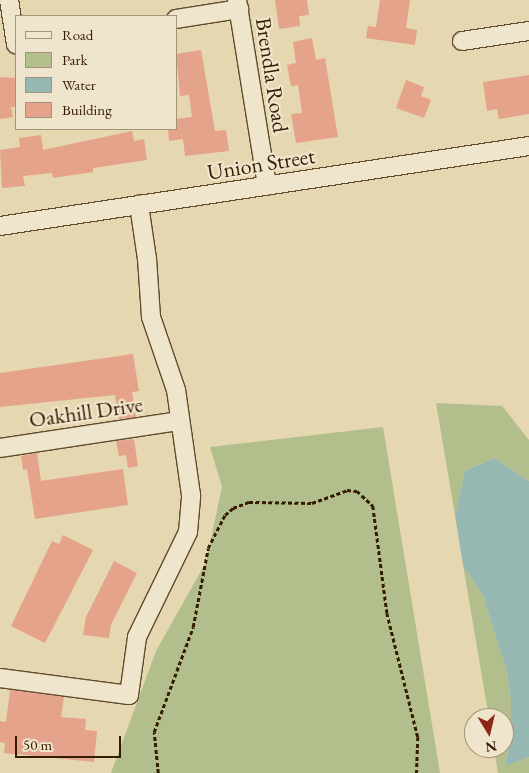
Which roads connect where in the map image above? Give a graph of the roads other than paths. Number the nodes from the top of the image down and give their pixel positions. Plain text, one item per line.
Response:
1 (9, 0) edge
2 (238, 5) edge
3 (178, 19) edge
4 (529, 31) edge
5 (15, 38) edge
6 (462, 41) dead end
7 (15, 44) edge
8 (0, 46) edge
9 (529, 146) edge
10 (267, 186) junction
11 (139, 205) junction
12 (0, 226) edge
13 (179, 422) junction
14 (0, 448) edge
15 (0, 678) edge

1 - 5 street
2 - 3 street
2 - 10 street, Brendla Road
4 - 6 street
7 - 8 street
9 - 10 street, Union Street
10 - 11 street, Union Street
11 - 12 street, Union Street
11 - 13 street
13 - 14 street, Oakhill Drive
13 - 15 street

